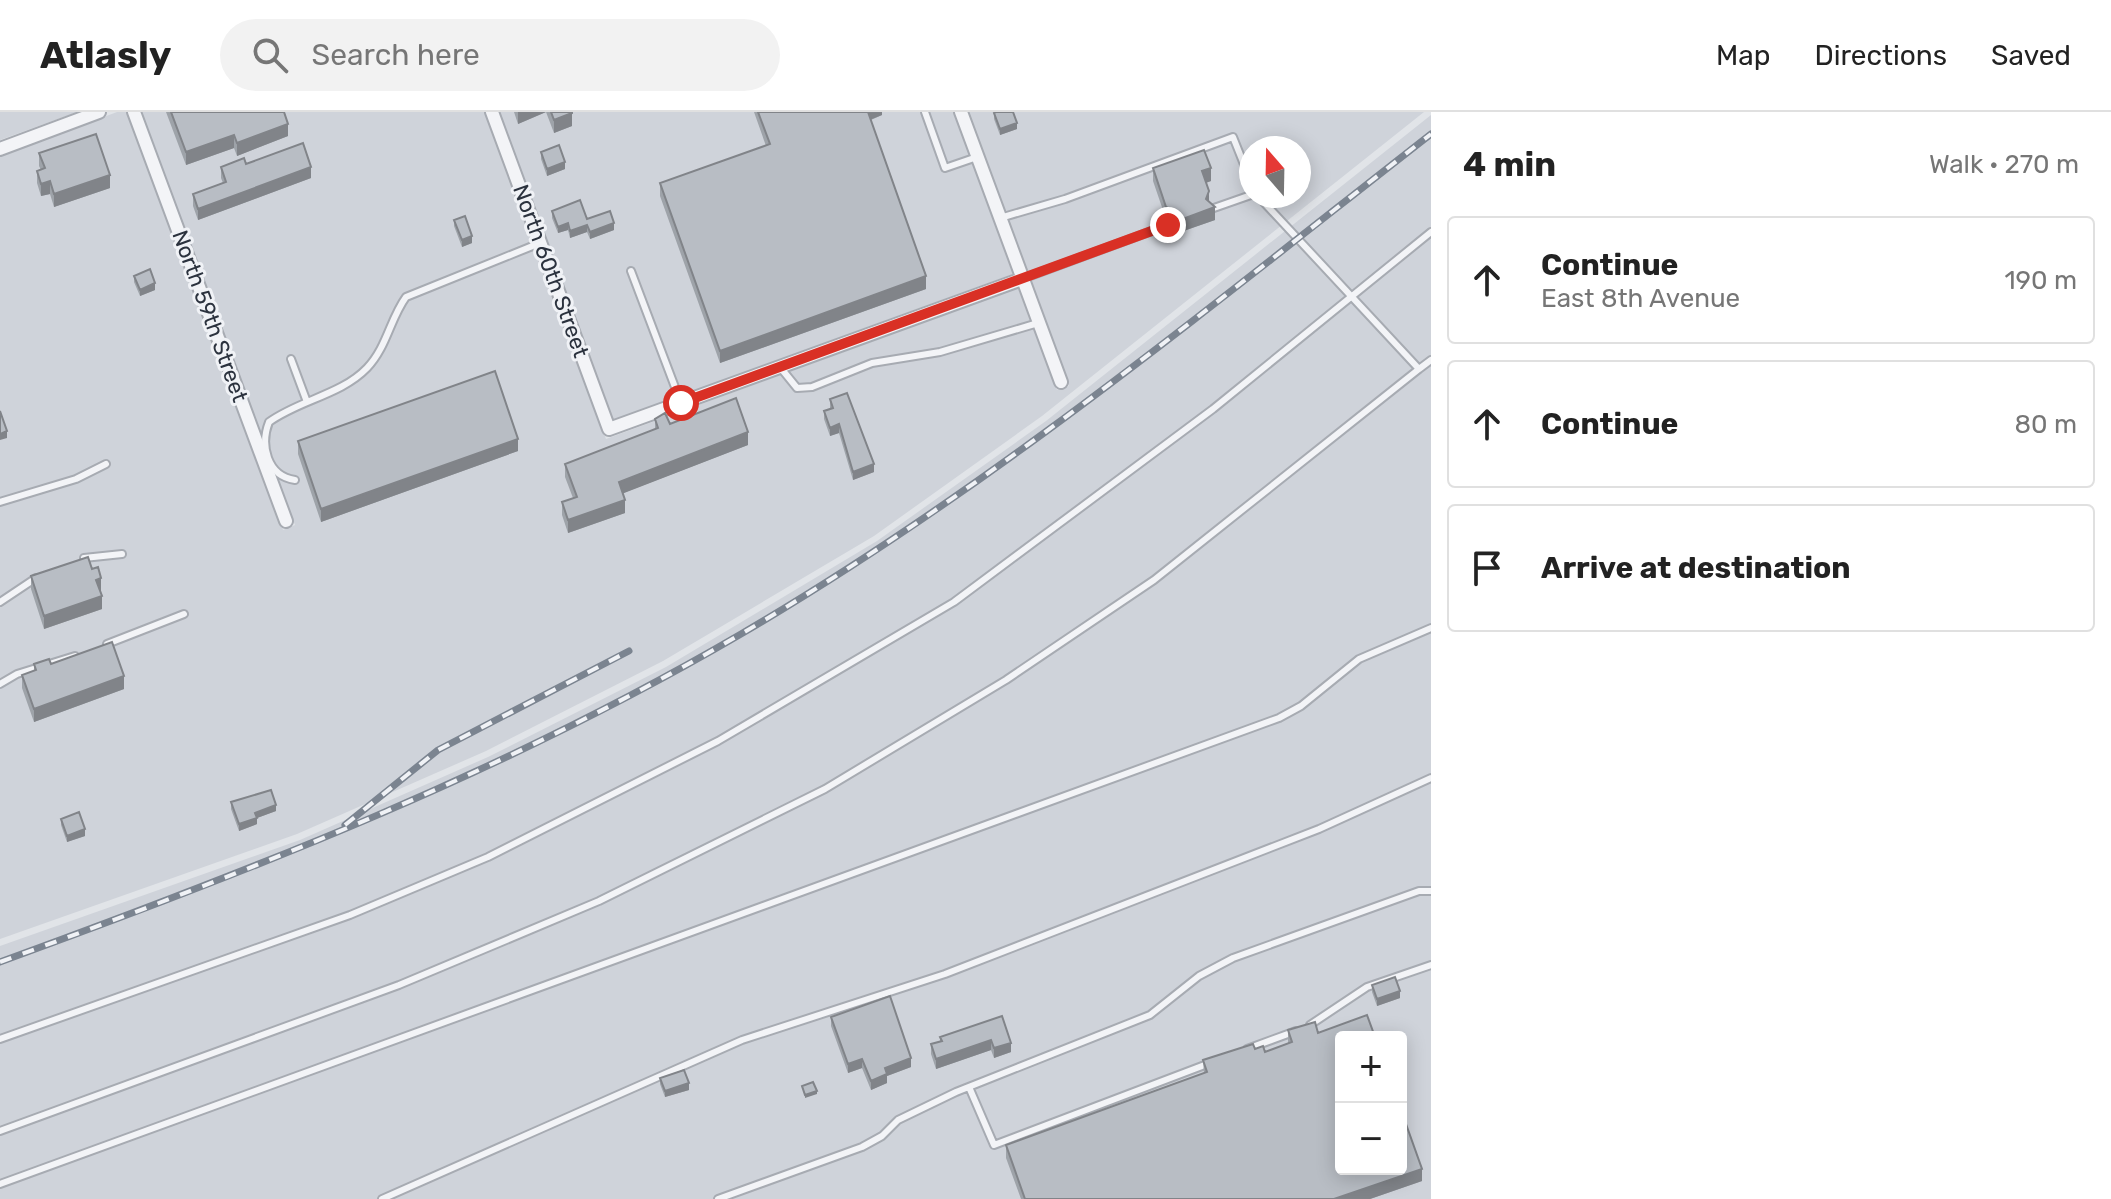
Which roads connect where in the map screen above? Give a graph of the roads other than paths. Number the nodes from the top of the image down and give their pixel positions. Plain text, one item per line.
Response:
1 (99, 112) edge
2 (134, 112) edge
3 (492, 112) edge
4 (925, 112) edge
5 (966, 113) edge
6 (0, 149) edge
7 (1239, 152) edge
8 (977, 157) junction
9 (1239, 199) edge
10 (1269, 208) edge
11 (1211, 209) edge
12 (1000, 218) junction
13 (1168, 225) dead end
14 (1431, 232) edge
15 (540, 243) junction
16 (631, 271) dead end
17 (1022, 279) junction
18 (1349, 296) junction
19 (1038, 323) junction
20 (291, 359) dead end
21 (1431, 360) edge
22 (780, 367) junction
23 (1419, 369) junction
24 (1061, 382) dead end
25 (307, 402) junction
26 (681, 403) junction
27 (106, 464) dead end
28 (295, 480) dead end
29 (0, 502) edge
30 (286, 521) dead end
31 (122, 554) dead end
32 (70, 564) edge
33 (43, 575) edge
34 (0, 602) edge
35 (184, 614) dead end
36 (1431, 628) edge
37 (101, 647) edge
38 (89, 653) edge
39 (0, 684) edge
40 (1431, 778) edge
41 (1431, 891) edge
42 (1431, 965) edge
43 (0, 1039) edge
44 (1240, 1052) edge
45 (1225, 1057) edge
46 (969, 1087) junction
47 (0, 1131) edge
48 (0, 1184) edge
49 (382, 1199) edge
50 (718, 1199) edge

1 - 6 street
2 - 30 street, North 59th Street
3 - 15 street, North 60th Street
4 - 8 lane
5 - 8 street
7 - 12 lane
8 - 12 street
9 - 11 lane
10 - 18 lane
12 - 17 street
13 - 17 lane
14 - 18 lane
15 - 25 lane
15 - 26 street, North 60th Street
16 - 26 lane
17 - 19 street
17 - 22 street
18 - 23 lane
18 - 43 lane
19 - 22 lane
19 - 24 street
20 - 25 lane
21 - 23 lane
22 - 26 street
23 - 47 lane
25 - 28 lane
27 - 29 lane
31 - 32 lane
33 - 34 lane
35 - 37 lane
36 - 48 lane
38 - 39 lane
40 - 49 lane
41 - 46 lane
42 - 44 lane
45 - 46 lane
46 - 50 lane

